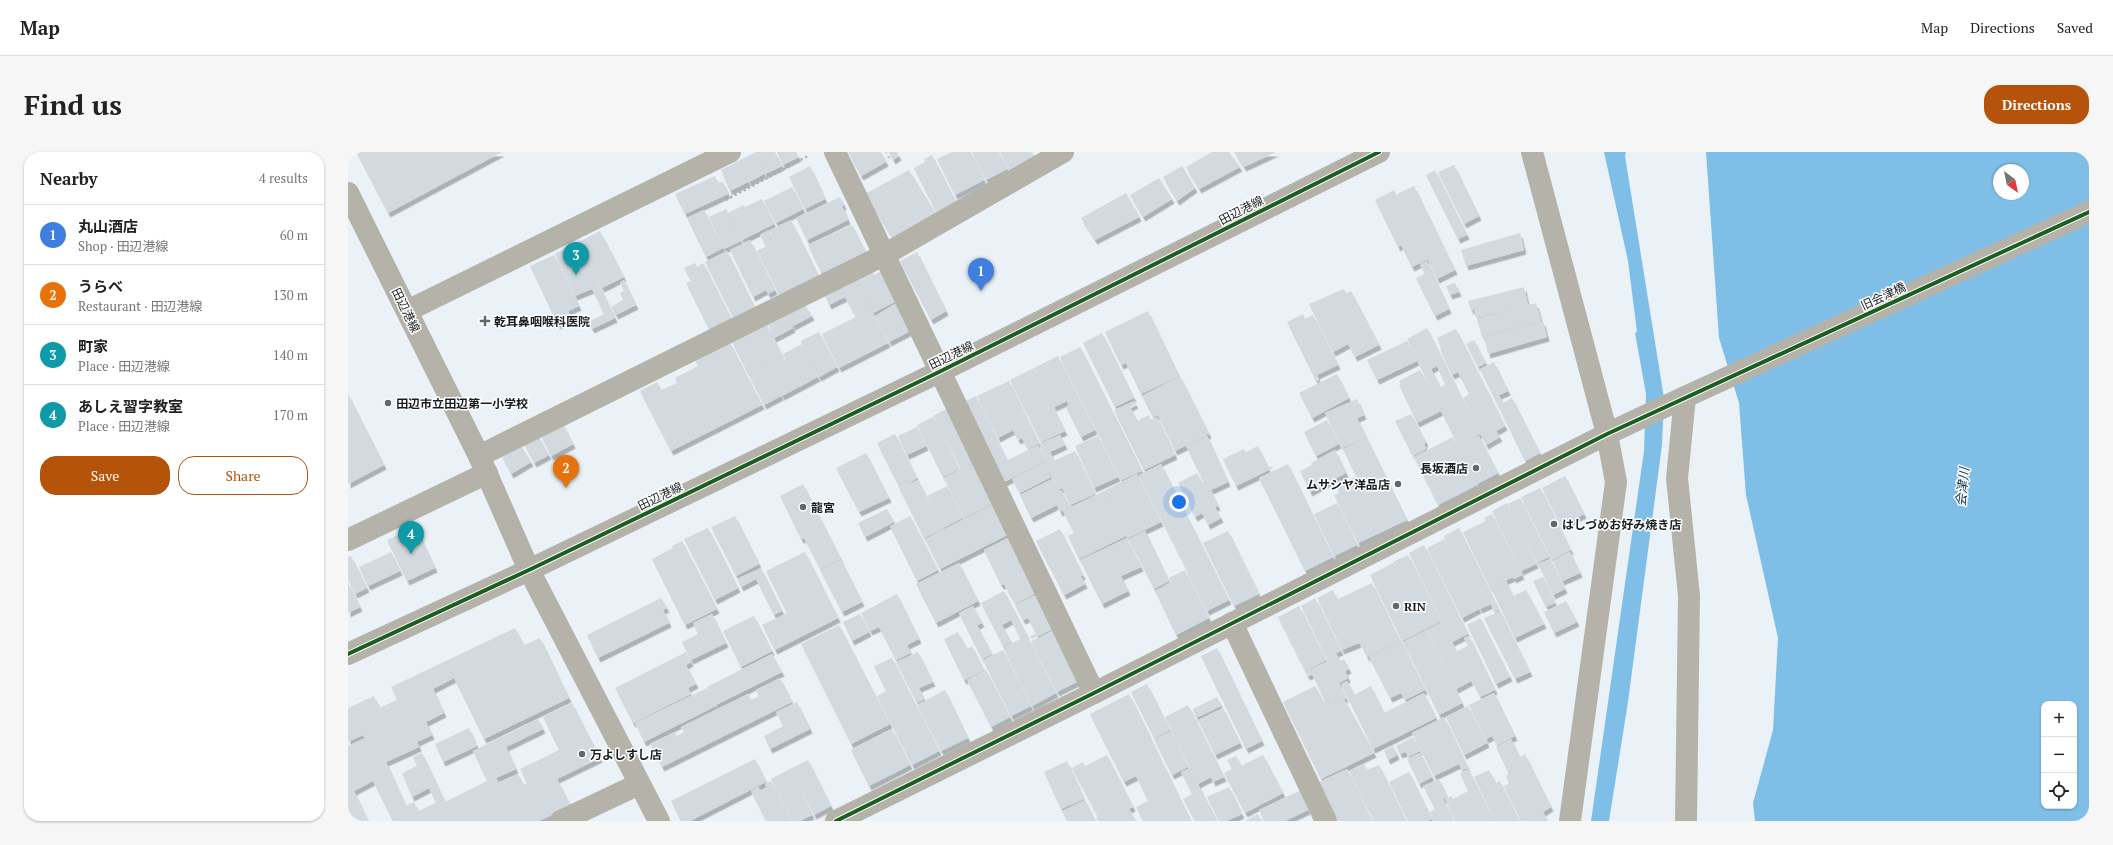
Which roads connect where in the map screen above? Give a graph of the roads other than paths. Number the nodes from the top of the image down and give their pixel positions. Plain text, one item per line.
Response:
1 (730, 152) edge
2 (835, 152) edge
3 (1063, 152) edge
4 (1379, 152) edge
5 (1532, 152) edge
6 (348, 192) edge
7 (2089, 212) edge
8 (884, 255) junction
9 (407, 311) junction
10 (939, 372) junction
11 (1685, 397) junction
12 (1607, 434) junction
13 (483, 464) junction
14 (348, 540) edge
15 (529, 570) junction
16 (1232, 623) junction
17 (348, 654) edge
18 (1094, 693) junction
19 (639, 784) junction
20 (561, 821) edge
21 (659, 821) edge
22 (836, 821) edge
23 (1326, 821) edge
24 (1570, 821) edge
25 (1686, 821) edge

1 - 9 street
2 - 8 street
3 - 8 street
4 - 10 main road, 田辺港線
5 - 12 street
6 - 9 main road, 田辺港線
7 - 11 street, 旧会津橋
8 - 10 street
8 - 13 street
9 - 13 main road, 田辺港線
10 - 15 main road, 田辺港線
10 - 18 street
11 - 12 street, 旧会津橋
11 - 25 street
12 - 16 street, 旧会津橋
12 - 24 street
13 - 14 street
13 - 15 main road, 田辺港線
15 - 17 street
15 - 19 street
16 - 18 street, 旧会津橋
16 - 23 street
18 - 22 street, 旧会津橋
19 - 20 street
19 - 21 street

